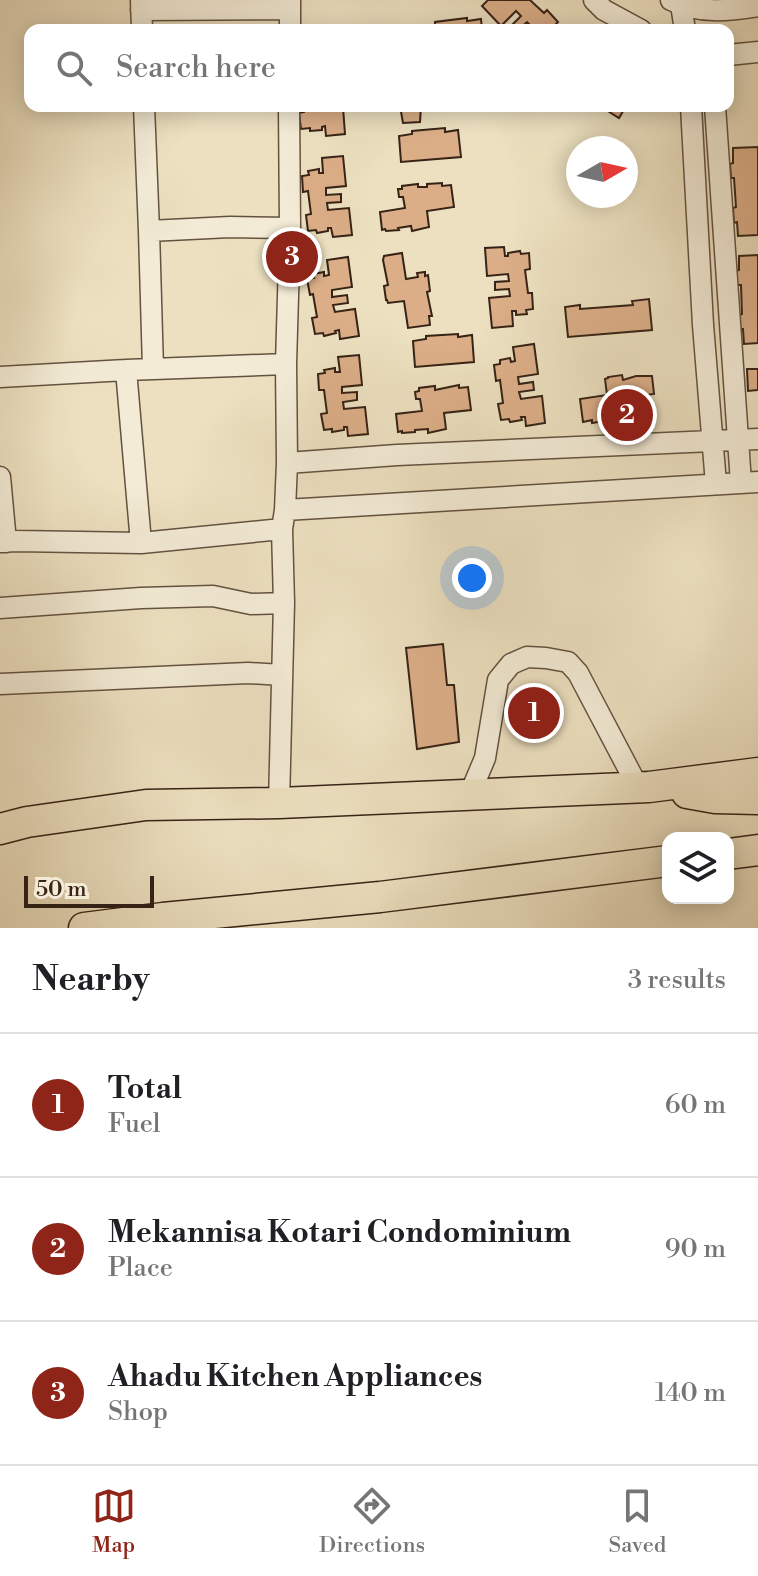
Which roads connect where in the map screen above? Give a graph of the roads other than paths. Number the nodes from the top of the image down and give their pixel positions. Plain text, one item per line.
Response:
1 (594, 0) edge
2 (676, 3) edge
3 (290, 4) edge
4 (758, 6) edge
5 (142, 13) edge
6 (708, 20) edge
7 (630, 24) edge
8 (683, 24) edge
9 (758, 52) edge
10 (734, 54) edge
11 (144, 112) edge
12 (289, 112) edge
13 (691, 112) edge
14 (716, 112) edge
15 (290, 228) junction
16 (149, 231) junction
17 (286, 364) junction
18 (153, 369) junction
19 (126, 370) junction
20 (0, 377) edge
21 (749, 440) edge
22 (712, 442) junction
23 (287, 463) junction
24 (0, 477) edge
25 (750, 482) edge
26 (716, 484) junction
27 (284, 520) junction
28 (3, 542) edge
29 (141, 543) junction
30 (284, 603) junction
31 (0, 608) edge
32 (282, 675) junction
33 (0, 684) edge
34 (758, 773) edge
35 (644, 787) junction
36 (469, 796) junction
37 (758, 799) edge
38 (279, 803) junction
39 (0, 829) edge
40 (758, 850) edge
41 (734, 853) edge
42 (662, 862) edge
43 (758, 870) edge
44 (734, 872) edge
45 (662, 876) edge
46 (380, 897) junction
47 (84, 928) edge

1 - 7 street
2 - 6 street
2 - 8 street
3 - 5 street
4 - 6 street
9 - 10 street
11 - 16 street
12 - 15 street
13 - 22 street
14 - 21 street
15 - 16 street
15 - 17 street
16 - 18 street
17 - 18 street
17 - 23 street
18 - 19 street
19 - 20 street
19 - 29 street
21 - 22 street
21 - 25 street
22 - 23 street
22 - 26 street
23 - 27 street
24 - 28 street
25 - 26 street
26 - 27 street
27 - 29 street
27 - 30 street
28 - 29 street
30 - 31 street
30 - 32 street
32 - 33 street
32 - 38 street
34 - 35 highway
35 - 36 highway
35 - 36 street
35 - 37 highway
36 - 38 highway
38 - 39 highway
40 - 41 highway
42 - 46 highway
43 - 44 highway
45 - 46 highway
46 - 47 highway

